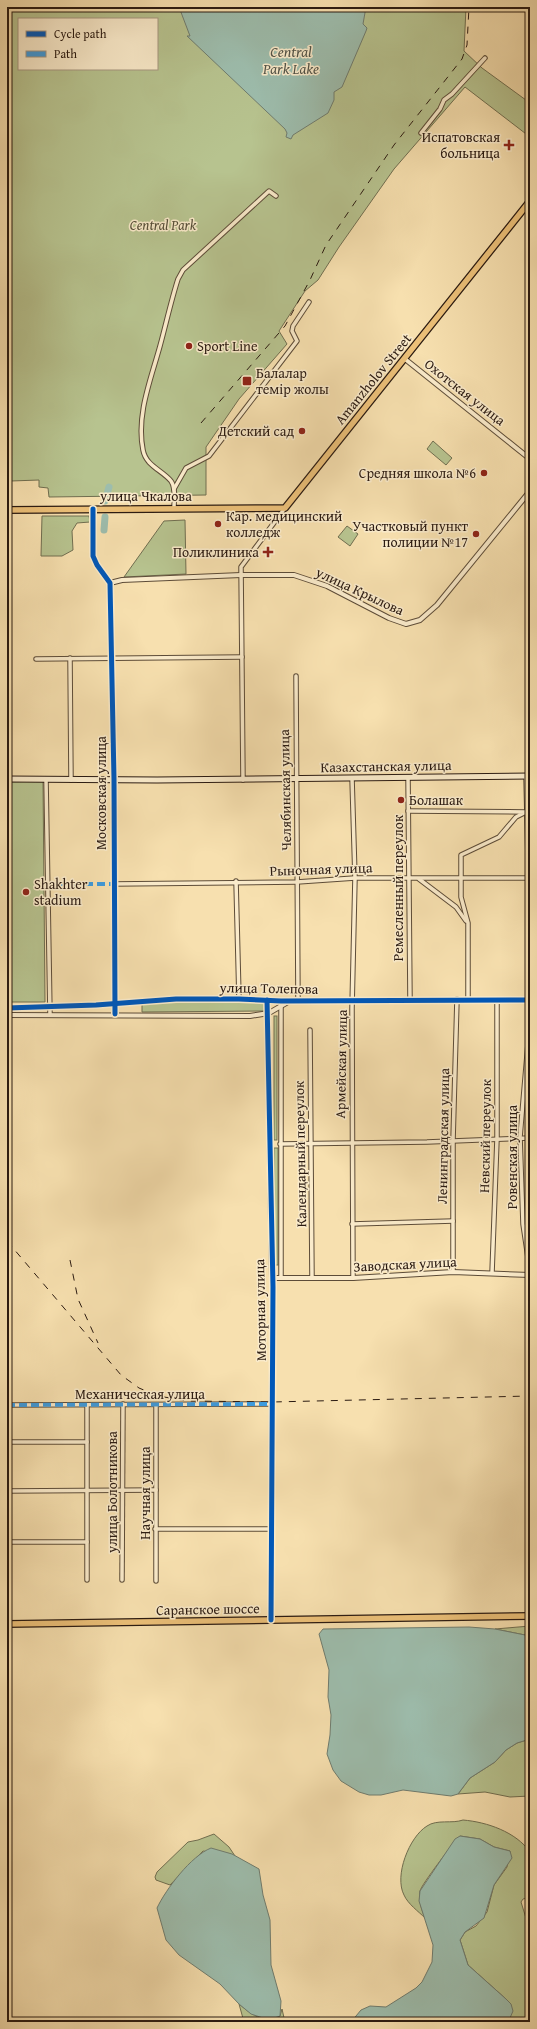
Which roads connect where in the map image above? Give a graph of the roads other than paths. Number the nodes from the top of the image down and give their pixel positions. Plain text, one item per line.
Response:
1 (485, 58) dead end
2 (421, 133) dead end
3 (276, 196) dead end
4 (530, 201) edge
5 (310, 302) dead end
6 (405, 359) junction
7 (530, 459) edge
8 (174, 489) junction
9 (530, 491) edge
10 (174, 508) junction
11 (285, 508) junction
12 (93, 509) junction
13 (7, 510) edge
14 (240, 575) junction
15 (110, 583) junction
16 (242, 657) junction
17 (70, 658) junction
18 (110, 658) junction
19 (36, 659) dead end
20 (296, 676) dead end
21 (528, 776) edge
22 (408, 777) junction
23 (297, 778) junction
24 (352, 778) junction
25 (7, 779) edge
26 (46, 779) junction
27 (114, 779) junction
28 (71, 780) junction
29 (243, 780) junction
30 (408, 811) junction
31 (526, 812) junction
32 (355, 878) junction
33 (408, 878) junction
34 (418, 878) junction
35 (529, 879) edge
36 (462, 880) junction
37 (236, 881) junction
38 (297, 882) junction
39 (113, 884) junction
40 (468, 923) junction
41 (530, 945) edge
42 (239, 999) junction
43 (457, 999) junction
44 (468, 999) junction
45 (267, 1000) junction
46 (353, 1000) junction
47 (410, 1000) junction
48 (497, 1000) junction
49 (530, 1000) edge
50 (281, 1001) junction
51 (288, 1001) junction
52 (298, 1001) junction
53 (115, 1002) junction
54 (50, 1007) junction
55 (7, 1008) edge
56 (280, 1008) junction
57 (269, 1013) junction
58 (115, 1014) junction
59 (7, 1015) edge
60 (50, 1015) junction
61 (530, 1020) edge
62 (310, 1030) dead end
63 (520, 1137) junction
64 (530, 1138) edge
65 (497, 1139) junction
66 (453, 1141) junction
67 (352, 1143) junction
68 (280, 1144) junction
69 (310, 1144) junction
70 (453, 1221) junction
71 (352, 1224) junction
72 (530, 1271) edge
73 (453, 1272) junction
74 (492, 1273) junction
75 (530, 1276) edge
76 (272, 1278) junction
77 (281, 1278) junction
78 (312, 1278) junction
79 (353, 1278) junction
80 (123, 1404) junction
81 (272, 1404) junction
82 (7, 1405) edge
83 (88, 1405) junction
84 (156, 1405) junction
85 (7, 1442) edge
86 (87, 1442) junction
87 (86, 1490) junction
88 (123, 1490) junction
89 (156, 1490) junction
90 (7, 1491) edge
91 (155, 1529) junction
92 (272, 1529) junction
93 (7, 1542) edge
94 (87, 1542) junction
95 (87, 1580) dead end
96 (122, 1580) dead end
97 (156, 1581) dead end
98 (530, 1616) edge
99 (271, 1620) junction
100 (7, 1624) edge

1 - 2 street
3 - 8 street
4 - 6 main road, Amanzholov Street
5 - 8 street
6 - 7 street, Охотская улица
6 - 11 main road, Amanzholov Street
8 - 10 street
9 - 14 street, улица Крылова
10 - 11 main road, улица Чкалова
10 - 12 main road, улица Чкалова
11 - 14 street, Amanzholov Street
12 - 13 main road, улица Чкалова
12 - 15 street
14 - 15 street, улица Крылова
14 - 16 street
15 - 18 street, Московская улица
16 - 18 street
16 - 29 street
17 - 18 street
17 - 19 street
17 - 28 street
18 - 27 street, Московская улица
20 - 23 street, Челябинская улица
21 - 22 main road, Казахстанская улица
21 - 31 street
22 - 24 main road, Казахстанская улица
22 - 30 street, Ремесленный переулок
23 - 24 main road, Казахстанская улица
23 - 29 main road, Казахстанская улица
23 - 38 street, Челябинская улица
24 - 32 street, Армейская улица
25 - 26 main road, Казахстанская улица
26 - 28 main road, Казахстанская улица
26 - 54 street
27 - 28 main road, Казахстанская улица
27 - 29 main road, Казахстанская улица
27 - 39 street, Московская улица
30 - 31 street
30 - 33 street, Ремесленный переулок
31 - 35 street
31 - 36 street
32 - 33 street, Рыночная улица
32 - 38 street, Рыночная улица
32 - 46 street, Армейская улица
33 - 34 street, Рыночная улица
33 - 47 street, Ремесленный переулок
34 - 36 street, Рыночная улица
34 - 40 street
35 - 36 street, Рыночная улица
35 - 41 street
36 - 40 street
37 - 38 street, Рыночная улица
37 - 39 street, Рыночная улица
37 - 42 street
38 - 52 street, Челябинская улица
39 - 53 street, Московская улица
40 - 44 street
42 - 45 street, улица Толепова
42 - 53 street, улица Толепова
43 - 44 street, улица Толепова
43 - 47 street, улица Толепова
43 - 66 street, Ленинградская улица
44 - 48 street, улица Толепова
45 - 50 street, улица Толепова
45 - 57 street, Моторная улица
46 - 47 street, улица Толепова
46 - 52 street, улица Толепова
46 - 67 street, Армейская улица
48 - 49 street, улица Толепова
48 - 65 street, Невский переулок
50 - 51 street, улица Толепова
50 - 56 street, Моторная улица
51 - 52 street, улица Толепова
51 - 56 street, улица Толепова
53 - 54 street, улица Толепова
53 - 58 street, Московская улица
54 - 55 street, улица Толепова
54 - 60 street
56 - 57 street, улица Толепова
56 - 68 street, Моторная улица
57 - 58 street, улица Толепова
57 - 76 street, Моторная улица
58 - 60 street, улица Толепова
59 - 60 street, улица Толепова
61 - 63 street, Ровенская улица
62 - 69 street, Календарный переулок
63 - 64 street
63 - 65 street
63 - 72 street, Ровенская улица
65 - 66 street
65 - 74 street, Невский переулок
66 - 67 street
66 - 70 street, Ленинградская улица
67 - 69 street
67 - 71 street, Армейская улица
68 - 69 street
68 - 77 street, Моторная улица
69 - 78 street, Календарный переулок
70 - 71 street
70 - 73 street, Ленинградская улица
71 - 79 street, Армейская улица
73 - 74 street, Заводская улица
73 - 79 street, Заводская улица
74 - 75 street, Заводская улица
76 - 77 street, Заводская улица
76 - 81 street, Моторная улица
77 - 78 street, Заводская улица
78 - 79 street, Заводская улица
80 - 83 street, Механическая улица
80 - 84 street, Механическая улица
80 - 88 street, улица Болотникова
81 - 84 street, Механическая улица
81 - 92 street, Моторная улица
82 - 83 street, Механическая улица
83 - 86 street, улица Болотникова
84 - 89 street, Научная улица
85 - 86 street
86 - 87 street, улица Болотникова
87 - 88 street
87 - 90 street
87 - 94 street, улица Болотникова
88 - 89 street
88 - 96 street, улица Болотникова
89 - 91 street, Научная улица
91 - 92 street
91 - 97 street, Научная улица
92 - 99 street, Моторная улица
93 - 94 street
94 - 95 street, улица Болотникова
98 - 99 main road, Саранское шоссе
99 - 100 main road, Саранское шоссе

